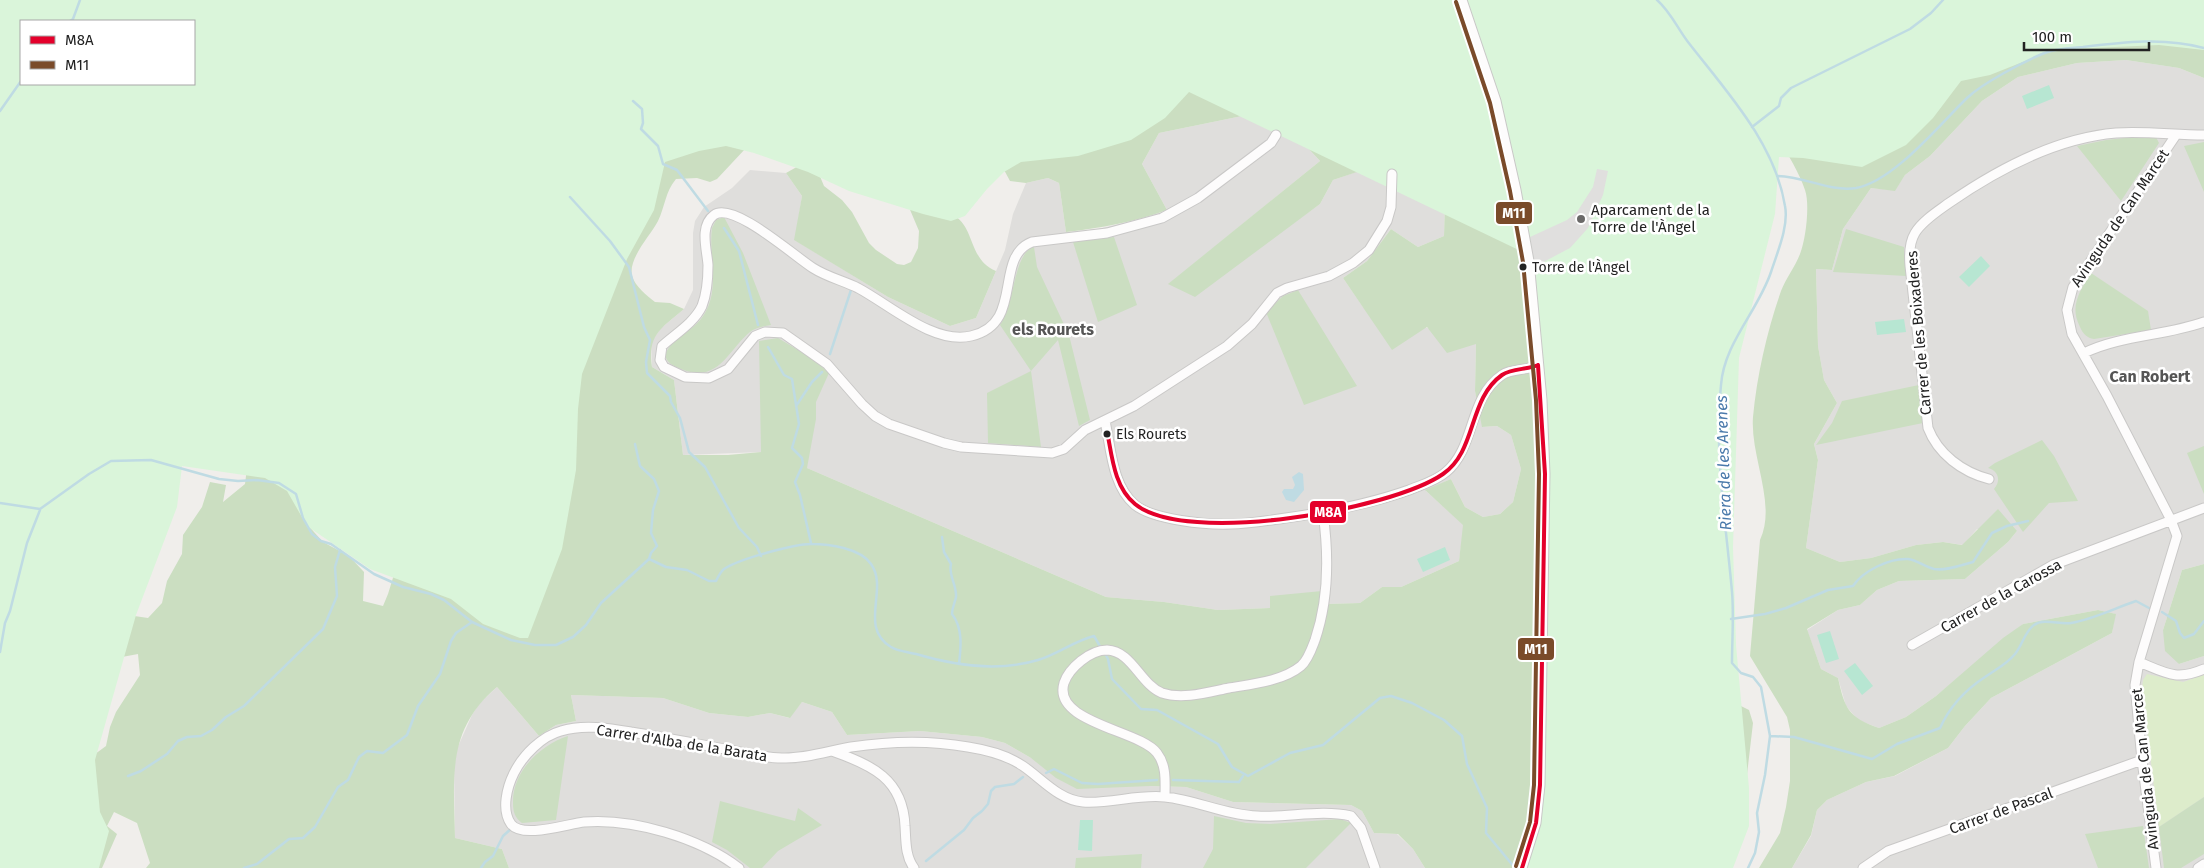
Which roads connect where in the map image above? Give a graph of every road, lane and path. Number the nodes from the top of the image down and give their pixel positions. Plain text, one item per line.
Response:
1 (1462, 0) edge
2 (1276, 135) dead end
3 (2176, 135) junction
4 (2204, 135) edge
5 (1392, 174) dead end
6 (2204, 322) edge
7 (2084, 353) junction
8 (1538, 365) junction
9 (1105, 421) junction
10 (1989, 479) dead end
11 (2204, 508) edge
12 (1324, 513) junction
13 (2172, 520) junction
14 (1912, 645) dead end
15 (2139, 662) junction
16 (2204, 669) edge
17 (832, 751) junction
18 (2142, 760) junction
19 (1165, 797) junction
20 (2204, 864) edge
21 (739, 868) edge
22 (914, 868) edge
23 (1375, 868) edge
24 (1522, 868) edge
25 (1863, 868) edge
26 (2156, 868) edge
27 (2198, 868) edge

1 - 8 street
2 - 9 street
3 - 4 street, Carrer de les Boixaderes
3 - 7 street, Avinguda de Can Marcet
3 - 10 street, Carrer de les Boixaderes
5 - 9 street
6 - 7 street
7 - 13 street, Avinguda de Can Marcet
8 - 12 street
8 - 24 street
9 - 12 street
11 - 13 street, Carrer de la Carossa
12 - 19 street
13 - 14 street, Carrer de la Carossa
13 - 15 street, Avinguda de Can Marcet
15 - 16 street
15 - 18 street, Avinguda de Can Marcet
17 - 19 street
17 - 21 street, Carrer d'Alba de la Barata
17 - 22 street
18 - 25 street, Carrer de Pascal
18 - 26 street, Avinguda de Can Marcet
19 - 23 street
20 - 27 street

